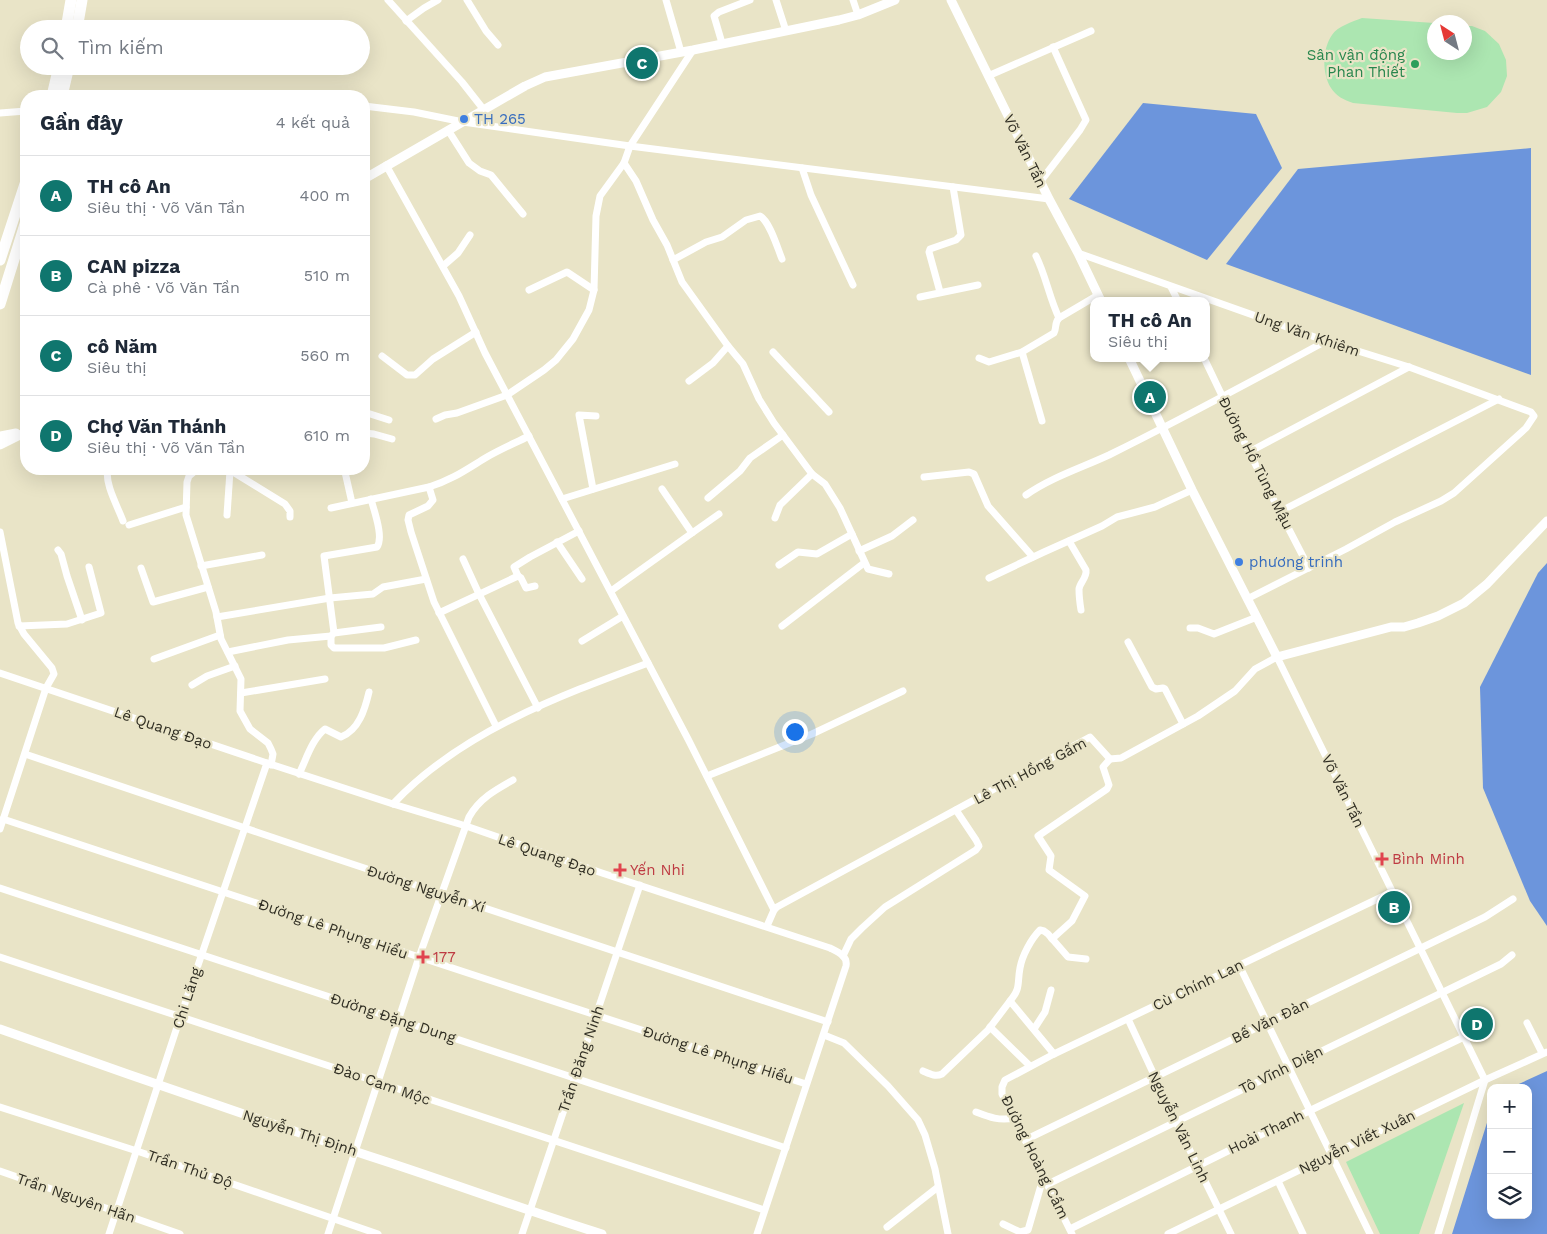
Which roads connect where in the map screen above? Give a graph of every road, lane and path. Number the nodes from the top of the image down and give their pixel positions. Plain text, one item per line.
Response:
1 (71, 0) edge
2 (82, 0) edge
3 (388, 0) edge
4 (438, 0) edge
5 (467, 0) edge
6 (666, 0) edge
7 (750, 0) edge
8 (776, 0) edge
9 (853, 0) edge
10 (895, 0) edge
11 (951, 0) edge
12 (858, 15) junction
13 (68, 20) edge
14 (79, 20) edge
15 (406, 21) junction
16 (786, 31) junction
17 (1091, 31) dead end
18 (722, 43) junction
19 (498, 45) dead end
20 (1053, 47) junction
21 (693, 50) junction
22 (681, 52) junction
23 (57, 75) edge
24 (67, 75) edge
25 (988, 76) junction
26 (53, 90) edge
27 (63, 90) edge
28 (370, 107) edge
29 (484, 110) junction
30 (20, 111) edge
31 (0, 113) edge
32 (463, 122) junction
33 (448, 130) junction
34 (630, 146) junction
35 (624, 164) junction
36 (386, 165) junction
37 (802, 168) junction
38 (370, 175) edge
39 (1040, 182) junction
40 (953, 187) junction
41 (20, 199) edge
42 (1049, 199) junction
43 (523, 214) dead end
44 (470, 236) dead end
45 (20, 240) edge
46 (1078, 253) junction
47 (1036, 256) dead end
48 (782, 259) dead end
49 (0, 260) edge
50 (673, 260) junction
51 (443, 266) junction
52 (853, 285) dead end
53 (978, 285) dead end
54 (1171, 286) junction
55 (529, 290) dead end
56 (594, 290) junction
57 (940, 292) junction
58 (920, 297) dead end
59 (1100, 297) edge
60 (1176, 297) edge
61 (1201, 297) edge
62 (1210, 300) edge
63 (1090, 303) edge
64 (0, 304) edge
65 (1058, 318) junction
66 (476, 332) junction
67 (1326, 342) junction
68 (728, 346) junction
69 (773, 352) dead end
70 (1022, 352) junction
71 (382, 356) dead end
72 (979, 358) dead end
73 (1131, 362) edge
74 (1206, 362) edge
75 (1409, 367) junction
76 (689, 381) dead end
77 (507, 395) junction
78 (1222, 397) junction
79 (1499, 399) junction
80 (829, 412) dead end
81 (370, 414) edge
82 (596, 416) dead end
83 (436, 419) dead end
84 (389, 420) dead end
85 (1042, 421) dead end
86 (1162, 427) junction
87 (20, 433) edge
88 (370, 434) edge
89 (20, 435) edge
90 (783, 435) junction
91 (0, 436) edge
92 (529, 436) junction
93 (392, 439) dead end
94 (0, 445) edge
95 (1249, 452) junction
96 (675, 464) dead end
97 (812, 474) junction
98 (107, 475) edge
99 (191, 475) edge
100 (227, 475) edge
101 (236, 475) edge
102 (346, 475) edge
103 (924, 477) dead end
104 (429, 487) junction
105 (662, 489) dead end
106 (594, 490) junction
107 (1192, 490) junction
108 (1026, 495) dead end
109 (708, 498) dead end
110 (371, 499) junction
111 (562, 499) junction
112 (352, 503) junction
113 (186, 507) junction
114 (331, 508) dead end
115 (1279, 512) junction
116 (719, 514) dead end
117 (227, 515) dead end
118 (290, 517) dead end
119 (774, 518) dead end
120 (913, 520) dead end
121 (1547, 521) edge
122 (579, 531) junction
123 (0, 532) edge
124 (692, 533) junction
125 (852, 534) junction
126 (1069, 541) junction
127 (557, 542) junction
128 (58, 550) dead end
129 (859, 551) junction
130 (262, 555) dead end
131 (1033, 557) junction
132 (464, 559) dead end
133 (864, 563) junction
134 (779, 565) dead end
135 (201, 566) junction
136 (89, 567) dead end
137 (141, 568) dead end
138 (1309, 568) junction
139 (889, 574) dead end
140 (518, 576) junction
141 (989, 578) dead end
142 (426, 579) junction
143 (582, 579) dead end
144 (535, 586) dead end
145 (208, 587) junction
146 (611, 591) junction
147 (479, 594) junction
148 (330, 598) junction
149 (1247, 599) junction
150 (1081, 610) dead end
151 (439, 613) junction
152 (623, 616) junction
153 (217, 617) junction
154 (1257, 617) junction
155 (82, 620) junction
156 (19, 626) junction
157 (782, 626) dead end
158 (381, 627) dead end
159 (1190, 628) dead end
160 (332, 634) junction
161 (220, 635) junction
162 (416, 640) dead end
163 (582, 642) dead end
164 (1128, 642) dead end
165 (228, 652) junction
166 (1277, 657) junction
167 (154, 659) dead end
168 (648, 663) junction
169 (235, 666) junction
170 (0, 672) edge
171 (325, 679) dead end
172 (192, 685) dead end
173 (46, 688) junction
174 (903, 691) dead end
175 (369, 692) dead end
176 (241, 693) junction
177 (538, 708) junction
178 (1183, 724) junction
179 (496, 726) junction
180 (25, 754) junction
181 (1110, 759) junction
182 (269, 764) junction
183 (299, 774) junction
184 (707, 776) junction
185 (513, 780) dead end
186 (393, 804) junction
187 (956, 810) junction
188 (4, 819) junction
189 (466, 826) junction
190 (244, 828) junction
191 (0, 829) edge
192 (640, 885) junction
193 (0, 888) edge
194 (223, 891) junction
195 (1392, 892) junction
196 (441, 894) junction
197 (1513, 899) dead end
198 (774, 910) junction
199 (767, 926) junction
200 (1052, 939) junction
201 (1420, 948) junction
202 (617, 952) junction
203 (201, 956) junction
204 (843, 956) junction
205 (1512, 956) dead end
206 (0, 957) edge
207 (419, 958) junction
208 (1086, 959) dead end
209 (1239, 965) junction
210 (1051, 990) dead end
211 (1442, 992) junction
212 (1010, 1001) junction
213 (596, 1015) junction
214 (180, 1018) junction
215 (1128, 1019) junction
216 (398, 1020) junction
217 (828, 1022) junction
218 (1268, 1022) junction
219 (1527, 1024) dead end
220 (990, 1027) junction
221 (0, 1029) edge
222 (1034, 1029) junction
223 (824, 1035) junction
224 (1464, 1037) junction
225 (1544, 1053) edge
226 (1054, 1054) junction
227 (1030, 1066) junction
228 (1289, 1066) junction
229 (922, 1071) dead end
230 (1154, 1077) junction
231 (574, 1078) junction
232 (1005, 1080) joint
233 (1485, 1080) junction
234 (378, 1083) junction
235 (806, 1084) junction
236 (159, 1085) junction
237 (0, 1107) edge
238 (1310, 1111) junction
239 (976, 1112) dead end
240 (1014, 1118) junction
241 (1176, 1122) junction
242 (1025, 1140) junction
243 (553, 1141) junction
244 (786, 1148) junction
245 (138, 1151) junction
246 (356, 1152) junction
247 (1332, 1155) junction
248 (1197, 1165) junction
249 (0, 1171) edge
250 (1044, 1175) junction
251 (1278, 1181) junction
252 (1048, 1184) junction
253 (938, 1187) junction
254 (1218, 1209) junction
255 (764, 1210) junction
256 (529, 1211) junction
257 (116, 1212) junction
258 (333, 1218) junction
259 (1003, 1224) dead end
260 (887, 1227) dead end
261 (1071, 1231) edge
262 (109, 1234) edge
263 (180, 1234) edge
264 (328, 1234) edge
265 (378, 1234) edge
266 (522, 1234) edge
267 (602, 1234) edge
268 (757, 1234) edge
269 (948, 1234) edge
270 (1168, 1234) edge
271 (1231, 1234) edge
272 (1303, 1234) edge
273 (1370, 1234) edge
274 (1438, 1234) edge

1 - 13 highway
2 - 14 highway
3 - 15 street
4 - 15 street
5 - 19 street
6 - 22 street
7 - 18 street
8 - 16 street
9 - 12 street
10 - 12 street
11 - 25 street, Võ Văn Tần
12 - 16 street
15 - 29 street
16 - 18 street
17 - 20 street
18 - 21 street
20 - 25 street
20 - 39 street
21 - 22 street
21 - 34 street
22 - 29 street
23 - 26 highway
24 - 27 highway
25 - 39 street, Võ Văn Tần
28 - 32 street
29 - 32 street
30 - 31 street
32 - 33 street
32 - 34 street
33 - 36 street
33 - 43 street
34 - 35 street
34 - 37 street
35 - 50 street
35 - 56 street
36 - 38 street
36 - 51 street
37 - 40 street
37 - 52 street
39 - 42 street, Võ Văn Tần
40 - 42 street
40 - 57 street
41 - 49 highway
42 - 46 street, Võ Văn Tần
44 - 51 street
45 - 64 highway
46 - 54 street, Ung Văn Khiêm
46 - 59 street, Võ Văn Tần
47 - 65 street
48 - 50 street
50 - 68 street
51 - 66 street
53 - 57 street
54 - 60 street
54 - 61 street, Ung Văn Khiêm
55 - 56 street
56 - 77 street
57 - 58 street
62 - 67 street, Ung Văn Khiêm
63 - 65 street
65 - 70 street
66 - 71 street
66 - 77 street
67 - 75 street, Ung Văn Khiêm
67 - 78 street
68 - 76 street
68 - 90 street
69 - 80 street
70 - 72 street
70 - 85 street
73 - 86 street, Võ Văn Tần
74 - 78 street, Đường Hồ Tùng Mậu
75 - 79 street, Ung Văn Khiêm
75 - 95 street
77 - 83 street
77 - 92 street
78 - 86 street
78 - 95 street, Đường Hồ Tùng Mậu
79 - 115 street
79 - 138 street, Ung Văn Khiêm
81 - 84 street
82 - 106 street
86 - 107 street, Võ Văn Tần
86 - 108 street
87 - 91 street
88 - 93 street
89 - 94 street
90 - 97 street
90 - 109 street
92 - 104 street
92 - 111 street
95 - 115 street, Đường Hồ Tùng Mậu
96 - 106 street
97 - 119 street
97 - 125 street
98 - 113 street
99 - 113 street
100 - 117 street
101 - 118 street
102 - 112 street
103 - 131 street
104 - 110 street
104 - 142 street
105 - 124 street
106 - 111 street
107 - 126 street
107 - 149 street, Võ Văn Tần
110 - 112 street
110 - 148 street
111 - 122 street
112 - 114 street
113 - 135 street
115 - 138 street, Đường Hồ Tùng Mậu
116 - 124 street
120 - 129 street
121 - 166 street, Lê Thị Hồng Gấm
122 - 127 street
122 - 146 street
123 - 156 street
124 - 146 street
125 - 129 street
125 - 134 street
126 - 131 street
126 - 150 street
127 - 140 street
127 - 143 street
128 - 155 street
129 - 133 street
130 - 135 street
131 - 141 street
132 - 147 street
133 - 139 street
133 - 157 street
135 - 145 street
136 - 155 street
137 - 145 street
138 - 149 street
140 - 144 street
140 - 147 street
142 - 148 street
142 - 151 street
145 - 153 street
146 - 152 street
147 - 151 street
147 - 177 street
148 - 153 street
148 - 160 street
149 - 154 street, Võ Văn Tần
151 - 179 street
152 - 163 street
152 - 168 street
153 - 161 street
154 - 159 street
154 - 166 street, Võ Văn Tần
155 - 156 street
156 - 173 street
158 - 160 street
160 - 162 street
160 - 165 street
161 - 165 street
161 - 167 street
164 - 178 street
165 - 169 street
166 - 178 street, Lê Thị Hồng Gấm
166 - 195 street, Võ Văn Tần
168 - 177 street
168 - 184 street
169 - 172 street
169 - 176 street
170 - 173 street, Lê Quang Đạo
171 - 176 street
173 - 180 street
173 - 182 street, Lê Quang Đạo
174 - 184 street
175 - 183 street
176 - 182 street
177 - 179 street
178 - 181 street, Lê Thị Hồng Gấm
179 - 186 street
180 - 188 street
180 - 190 street, Đường Nguyễn Xí
181 - 187 street, Lê Thị Hồng Gấm
181 - 200 street
182 - 183 street, Lê Quang Đạo
182 - 190 street, Chi Lăng
183 - 186 street, Lê Quang Đạo
184 - 198 street
185 - 189 street
186 - 189 street, Lê Quang Đạo
187 - 198 street, Lê Thị Hồng Gấm
187 - 204 street
188 - 191 street
188 - 194 street, Đường Lê Phụng Hiểu
189 - 192 street, Lê Quang Đạo
189 - 196 street
190 - 194 street, Chi Lăng
190 - 196 street, Đường Nguyễn Xí
192 - 199 street, Lê Quang Đạo
192 - 202 street, Trần Đăng Ninh
193 - 203 street, Đường Đặng Dung
194 - 203 street, Chi Lăng
194 - 207 street, Đường Lê Phụng Hiểu
195 - 201 street, Võ Văn Tần
195 - 209 street, Cù Chính Lan
196 - 202 street, Đường Nguyễn Xí
196 - 207 street
197 - 201 street, Bế Văn Đàn
198 - 199 street
199 - 204 street, Lê Quang Đạo
200 - 208 street
200 - 212 street
201 - 211 street, Võ Văn Tần
201 - 218 street, Bế Văn Đàn
202 - 213 street, Trần Đăng Ninh
202 - 217 street, Đường Nguyễn Xí
203 - 214 street, Chi Lăng
203 - 216 street, Đường Đặng Dung
204 - 217 street
205 - 211 street, Tô Vĩnh Diện
206 - 214 street, Đào Cam Mộc
207 - 213 street, Đường Lê Phụng Hiểu
207 - 216 street
209 - 215 street, Cù Chính Lan
209 - 218 street
210 - 222 street
211 - 224 street, Võ Văn Tần
211 - 228 street, Tô Vĩnh Diện
212 - 220 street
212 - 222 street
213 - 231 street, Trần Đăng Ninh
213 - 235 street, Đường Lê Phụng Hiểu
214 - 234 street, Đào Cam Mộc
214 - 236 street, Chi Lăng
215 - 226 street, Cù Chính Lan
215 - 230 street, Nguyễn Văn Linh
216 - 231 street, Đường Đặng Dung
216 - 234 street
217 - 223 street
218 - 228 street
218 - 230 street, Bế Văn Đàn
219 - 225 street
220 - 227 street
220 - 229 street
221 - 236 street, Nguyễn Thị Định
222 - 226 street
223 - 235 street
223 - 253 street
224 - 233 street, Võ Văn Tần
224 - 238 street, Hoài Thanh
225 - 233 street, Nguyễn Viết Xuân
226 - 227 street, Cù Chính Lan
227 - 232 street, Cù Chính Lan
228 - 238 street
228 - 241 street, Tô Vĩnh Diện
230 - 241 street, Nguyễn Văn Linh
230 - 242 street, Bế Văn Đàn
231 - 243 street, Trần Đăng Ninh
231 - 244 street, Đường Đặng Dung
232 - 240 street, Đường Hoàng Cầm
233 - 247 street, Nguyễn Viết Xuân
233 - 274 street
234 - 243 street, Đào Cam Mộc
234 - 246 street
235 - 244 street
236 - 245 street, Chi Lăng
236 - 246 street, Nguyễn Thị Định
237 - 245 street, Trần Thủ Độ
238 - 247 street
238 - 248 street, Hoài Thanh
239 - 240 street
240 - 242 street, Đường Hoàng Cầm
241 - 248 street, Nguyễn Văn Linh
241 - 252 street, Tô Vĩnh Diện
242 - 250 street, Đường Hoàng Cầm
243 - 255 street, Đào Cam Mộc
243 - 256 street, Trần Đăng Ninh
244 - 255 street
245 - 257 street, Chi Lăng
245 - 258 street, Trần Thủ Độ
246 - 256 street, Nguyễn Thị Định
246 - 258 street
247 - 251 street, Nguyễn Viết Xuân
247 - 273 street
248 - 254 street, Nguyễn Văn Linh
248 - 261 street, Hoài Thanh
249 - 257 street, Trần Nguyên Hãn
250 - 252 street, Đường Hoàng Cầm
250 - 259 street
251 - 254 street, Nguyễn Viết Xuân
251 - 272 street
252 - 261 street, Đường Hoàng Cầm
253 - 260 street
253 - 269 street
254 - 270 street, Nguyễn Viết Xuân
254 - 271 street, Nguyễn Văn Linh
255 - 268 street
256 - 266 street, Trần Đăng Ninh
256 - 267 street, Nguyễn Thị Định
257 - 262 street, Chi Lăng
257 - 263 street, Trần Nguyên Hãn
258 - 264 street
258 - 265 street, Trần Thủ Độ

